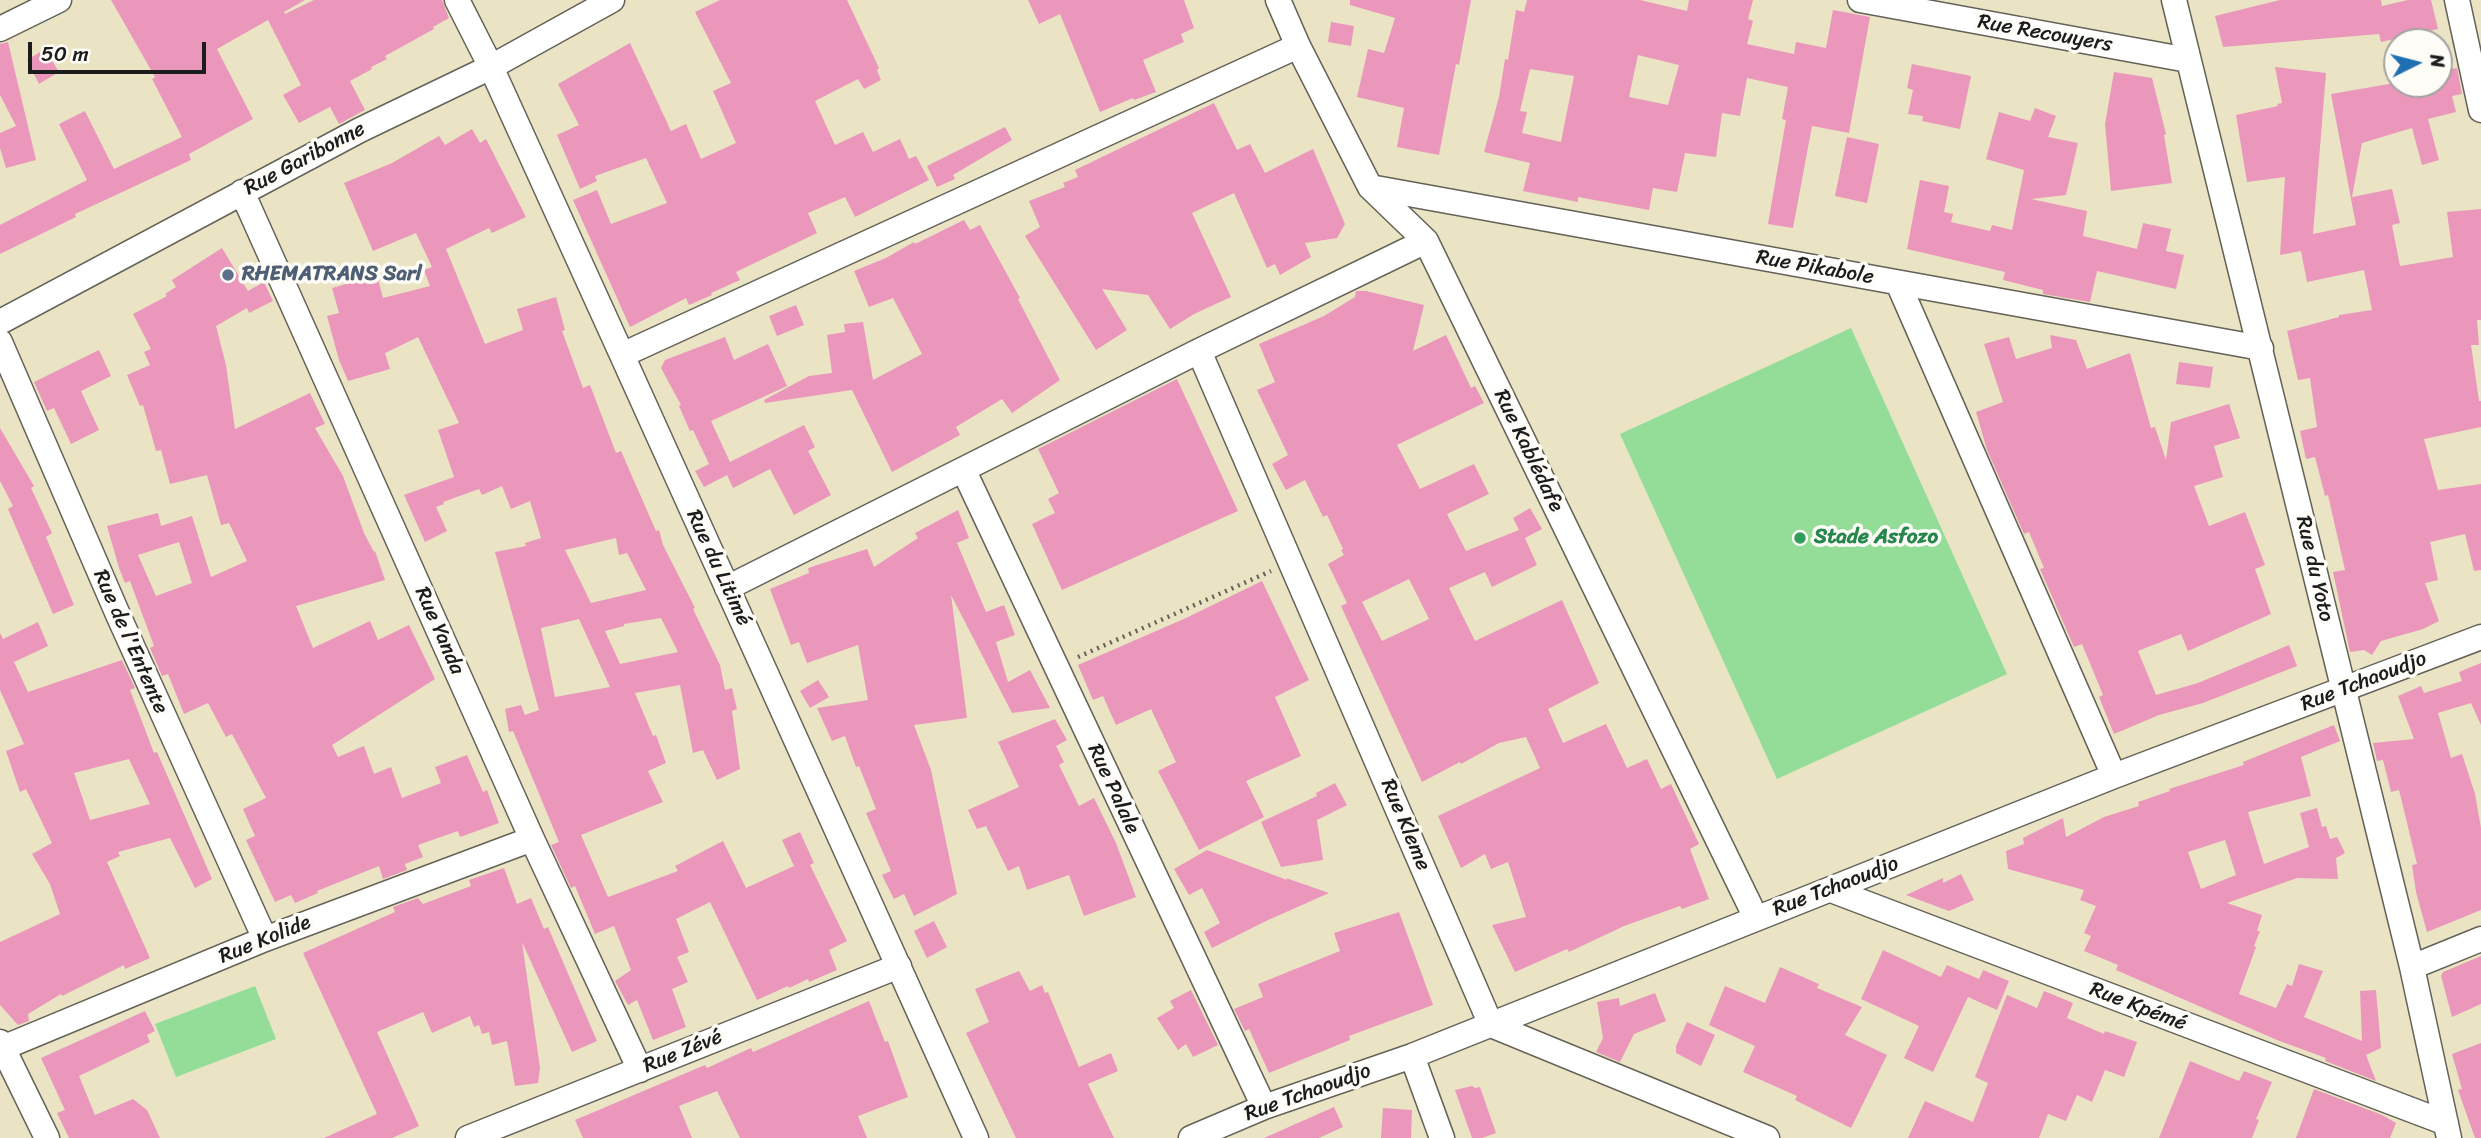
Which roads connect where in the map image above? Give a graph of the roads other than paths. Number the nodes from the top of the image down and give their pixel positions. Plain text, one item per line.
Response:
1 (59, 0) edge
2 (457, 0) edge
3 (612, 0) edge
4 (1278, 0) edge
5 (1860, 0) edge
6 (2174, 0) edge
7 (2457, 0) edge
8 (0, 30) edge
9 (1298, 46) junction
10 (2188, 60) junction
11 (491, 67) junction
12 (2480, 102) edge
13 (1370, 187) junction
14 (242, 192) junction
15 (1426, 241) junction
16 (1898, 283) junction
17 (0, 322) edge
18 (0, 342) edge
19 (2261, 348) junction
20 (1199, 351) junction
21 (622, 355) junction
22 (964, 471) junction
23 (727, 588) junction
24 (2481, 637) edge
25 (2343, 691) junction
26 (2114, 776) junction
27 (533, 839) junction
28 (1830, 890) junction
29 (1756, 918) junction
30 (265, 939) junction
31 (2481, 939) edge
32 (899, 966) junction
33 (2412, 967) junction
34 (1490, 1025) junction
35 (1, 1046) edge
36 (1412, 1056) junction
37 (640, 1070) junction
38 (1264, 1107) junction
39 (2447, 1131) edge
40 (47, 1138) edge
41 (468, 1138) edge
42 (976, 1138) edge
43 (1191, 1138) edge
44 (1442, 1138) edge
45 (1768, 1138) edge

1 - 8 street
2 - 11 street, Rue du Litimé
3 - 11 street, Rue Garibonne
4 - 9 street, Rue Kablédafe
5 - 10 street, Rue Recouyers
6 - 10 street, Rue du Yoto
7 - 12 street
9 - 13 street, Rue Kablédafe
9 - 21 street
10 - 19 street, Rue du Yoto
11 - 14 street, Rue Garibonne
11 - 21 street, Rue du Litimé
13 - 15 street, Rue Kablédafe
13 - 16 street, Rue Pikabole
14 - 17 street, Rue Garibonne
14 - 27 street, Rue Yanda
15 - 20 street
15 - 29 street, Rue Kablédafe
16 - 19 street, Rue Pikabole
16 - 26 street
18 - 30 street, Rue de l'Entente
19 - 25 street, Rue du Yoto
20 - 22 street
20 - 34 street, Rue Kleme
21 - 23 street, Rue du Litimé
22 - 23 street
22 - 38 street, Rue Palale
23 - 32 street, Rue du Litimé
24 - 25 street, Rue Tchaoudjo
25 - 26 street, Rue Tchaoudjo
25 - 33 street, Rue du Yoto
26 - 28 street, Rue Tchaoudjo
27 - 30 street, Rue Kolide
27 - 37 street, Rue Yanda
28 - 29 street, Rue Tchaoudjo
28 - 39 street, Rue Kpémé
29 - 34 street, Rue Tchaoudjo
30 - 35 street, Rue Kolide
31 - 33 street
32 - 37 street, Rue Zévé
32 - 42 street, Rue du Litimé
33 - 39 street, Rue du Yoto
34 - 36 street, Rue Tchaoudjo
34 - 45 street
35 - 40 street
36 - 38 street, Rue Tchaoudjo
36 - 44 street
37 - 41 street, Rue Zévé
38 - 43 street, Rue Tchaoudjo

